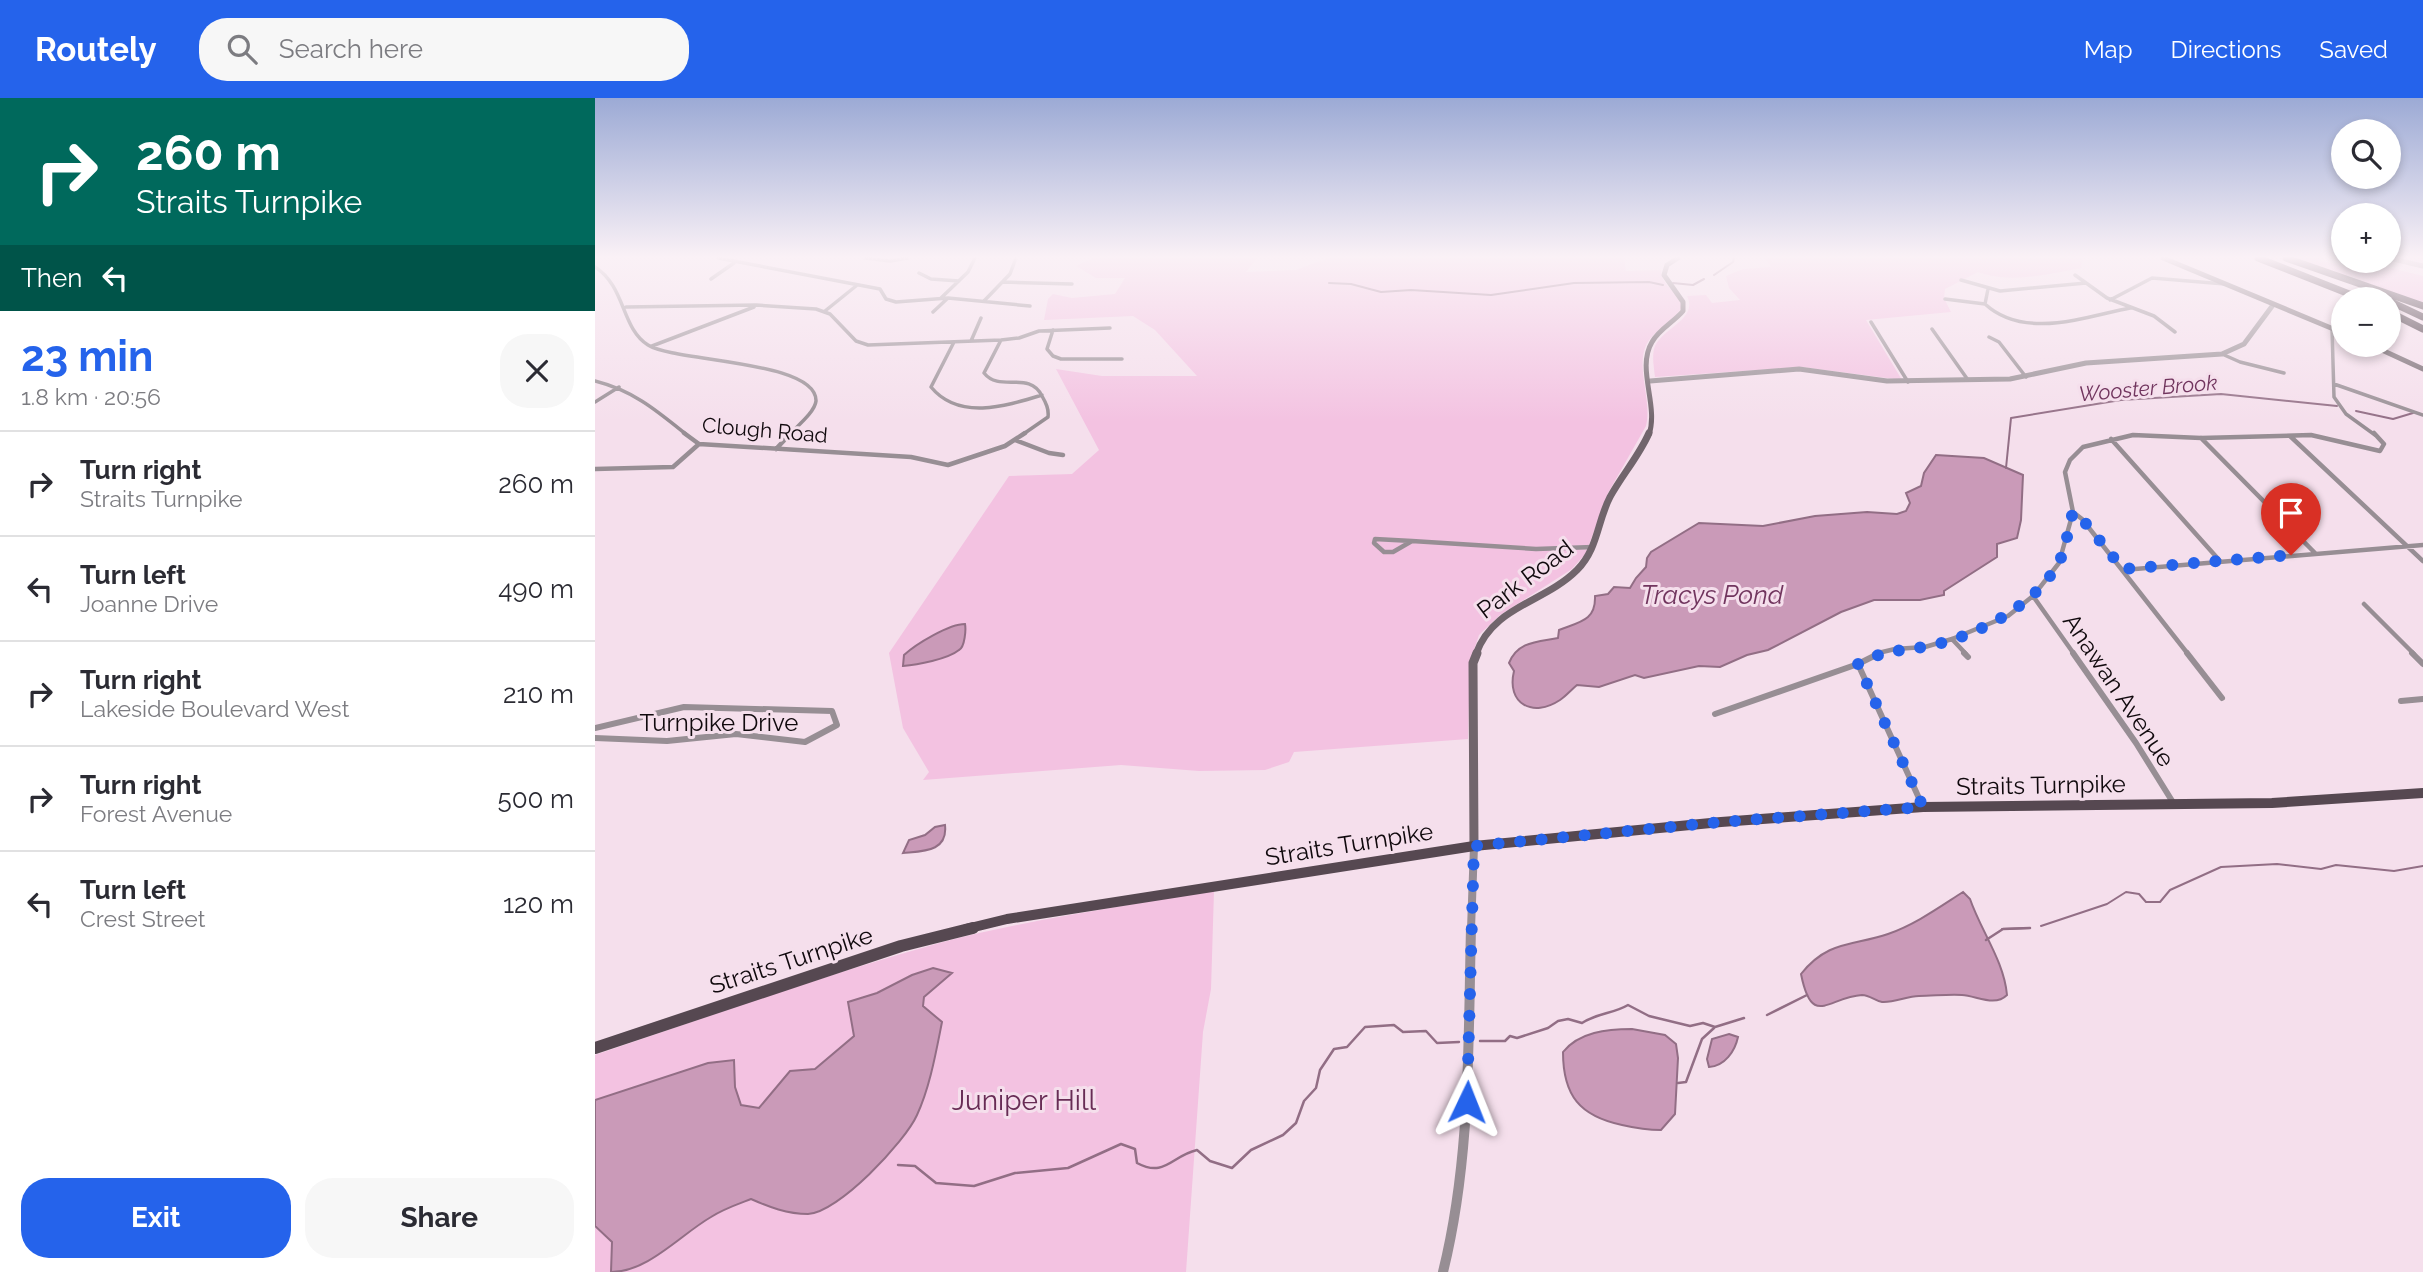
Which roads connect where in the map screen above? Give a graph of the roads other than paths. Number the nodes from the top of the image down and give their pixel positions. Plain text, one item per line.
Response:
1 (628, 313) edge
2 (736, 313) edge
3 (827, 313) edge
4 (1683, 313) edge
5 (1991, 313) edge
6 (2103, 313) edge
7 (2146, 313) edge
8 (2267, 313) edge
9 (2293, 313) edge
10 (981, 318) dead end
11 (2401, 318) edge
12 (1871, 322) dead end
13 (1110, 328) dead end
14 (2331, 328) edge
15 (1932, 329) dead end
16 (2422, 329) edge
17 (1053, 330) junction
18 (2175, 332) dead end
19 (1989, 337) dead end
20 (1001, 340) junction
21 (971, 341) junction
22 (954, 342) junction
23 (650, 347) junction
24 (2222, 354) junction
25 (2333, 357) edge
26 (2397, 357) edge
27 (1122, 359) dead end
28 (2423, 369) edge
29 (2284, 373) dead end
30 (2026, 377) junction
31 (1650, 380) junction
32 (1968, 380) junction
33 (595, 381) edge
34 (1908, 382) junction
35 (2334, 384) junction
36 (619, 387) junction
37 (1042, 395) junction
38 (595, 401) edge
39 (2423, 415) edge
40 (2290, 436) junction
41 (2201, 438) junction
42 (2111, 439) junction
43 (1015, 440) junction
44 (699, 444) junction
45 (776, 449) junction
46 (1063, 455) dead end
47 (595, 469) edge
48 (2073, 512) junction
49 (1412, 541) junction
50 (2423, 545) edge
51 (2406, 546) junction
52 (1594, 547) junction
53 (2315, 553) junction
54 (2220, 561) junction
55 (2423, 561) edge
56 (2123, 569) junction
57 (2033, 597) junction
58 (2364, 604) dead end
59 (1952, 639) junction
60 (1968, 657) dead end
61 (1858, 664) junction
62 (2423, 664) edge
63 (2222, 698) dead end
64 (2423, 699) edge
65 (2401, 701) dead end
66 (1715, 714) dead end
67 (595, 728) edge
68 (595, 738) edge
69 (2423, 793) edge
70 (2174, 804) junction
71 (1923, 807) junction
72 (1474, 846) junction
73 (595, 1048) edge
74 (1443, 1272) edge

1 - 23 street
2 - 23 street
3 - 22 street
4 - 31 main road, Park Road
5 - 6 street
7 - 18 street
8 - 24 street
9 - 14 main road
10 - 21 street
11 - 16 highway
12 - 34 street
13 - 17 street
15 - 32 street
17 - 20 street
17 - 27 street
19 - 30 street
20 - 21 street
20 - 37 street
21 - 22 street
22 - 37 street
23 - 45 street
24 - 29 street
24 - 30 street
25 - 35 street
26 - 28 main road
30 - 32 street
31 - 34 street
31 - 52 main road, Park Road
32 - 34 street
33 - 36 street, Clough Road
35 - 39 street
35 - 40 street
36 - 38 street
36 - 44 street, Clough Road
37 - 43 street
40 - 41 street
40 - 51 street
41 - 42 street
41 - 53 street
42 - 48 street
42 - 54 street
43 - 45 street, Clough Road
43 - 46 street
44 - 45 street, Clough Road
44 - 47 street
48 - 56 street
48 - 57 street
49 - 49 street
49 - 52 street
50 - 51 street
51 - 53 street
51 - 55 street
52 - 72 main road, Park Road
53 - 54 street
54 - 56 street
56 - 63 street
57 - 59 street
57 - 70 street, Anawan Avenue
58 - 62 street
59 - 60 street
59 - 61 street
61 - 66 street
61 - 71 street
64 - 65 street
67 - 68 street, Turnpike Drive
69 - 70 main road, Straits Turnpike
70 - 71 main road, Straits Turnpike
71 - 72 main road, Straits Turnpike
72 - 73 main road, Straits Turnpike
72 - 74 street

